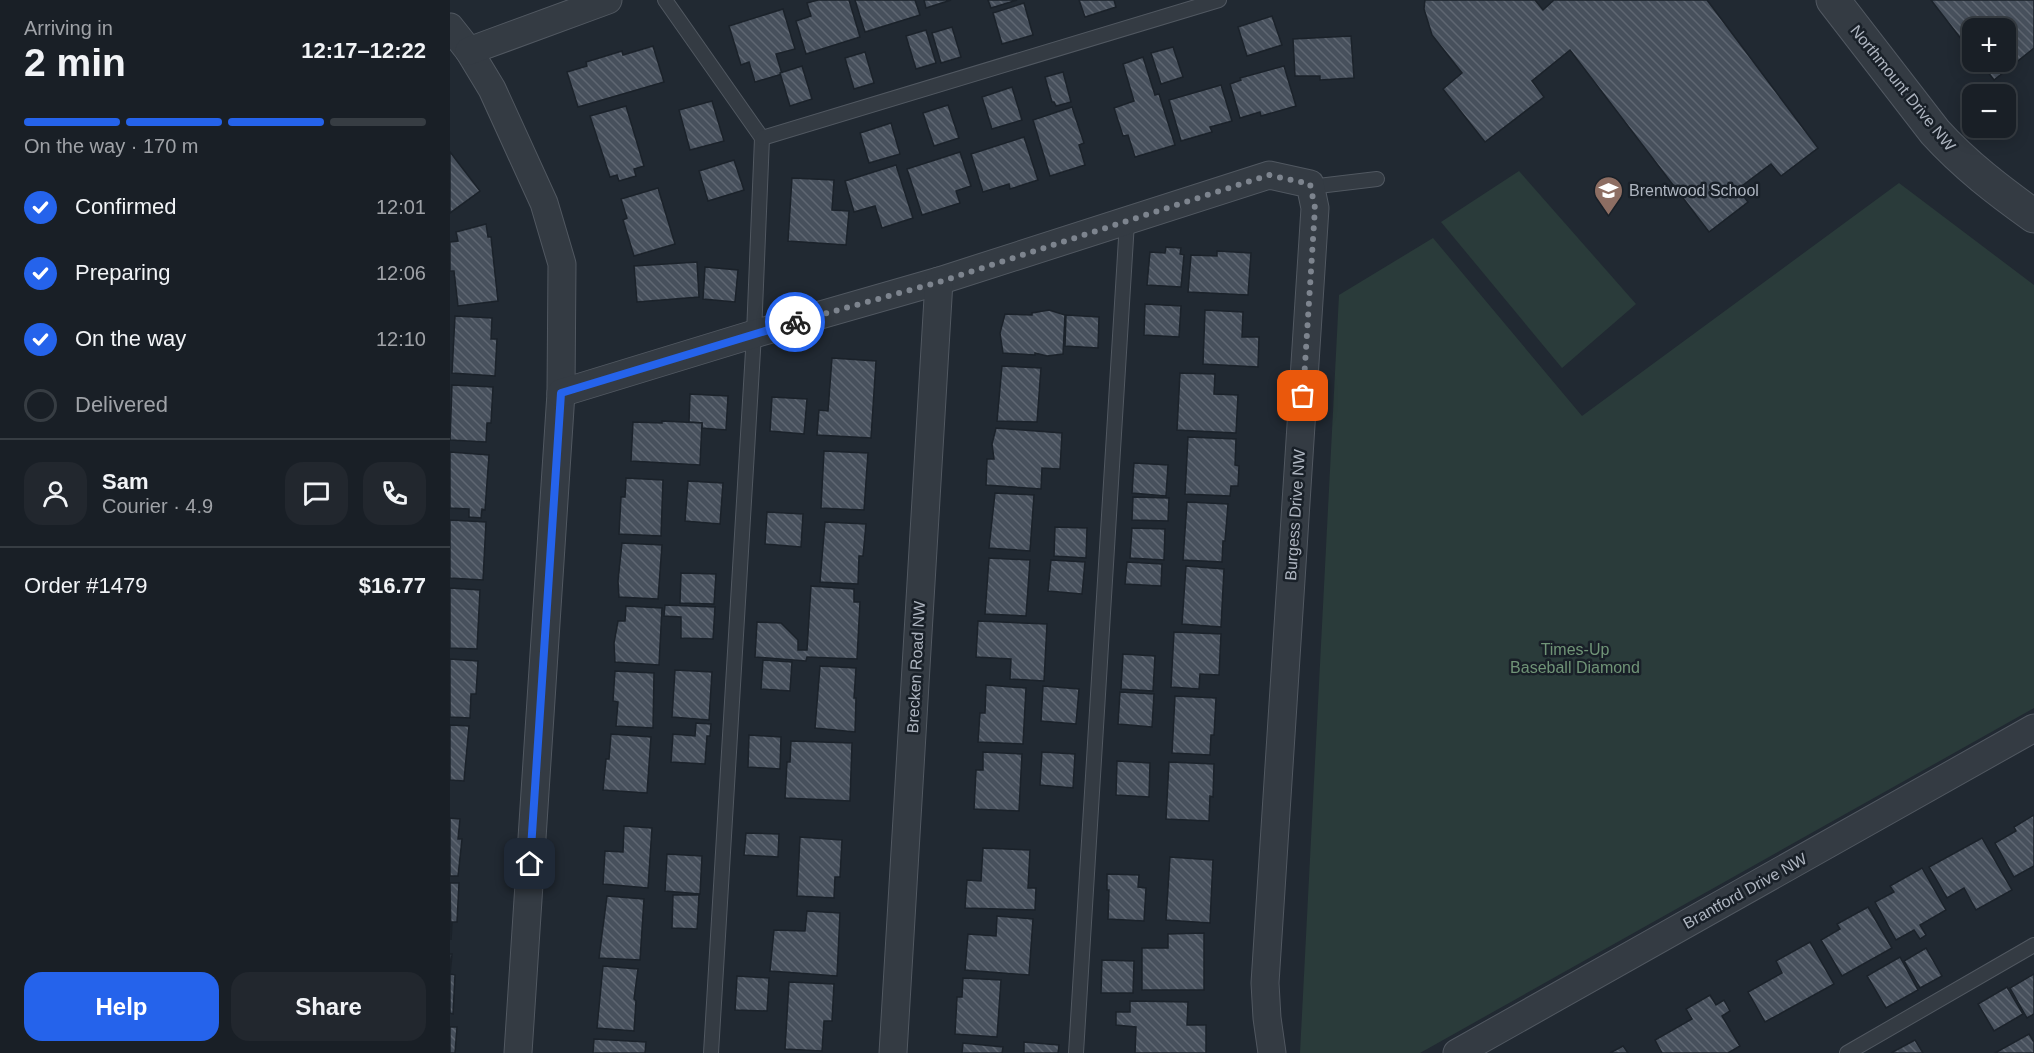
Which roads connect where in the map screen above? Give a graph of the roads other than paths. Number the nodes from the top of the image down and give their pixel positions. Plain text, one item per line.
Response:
1 (609, 0) edge
2 (665, 0) edge
3 (1219, 0) edge
4 (1833, 0) edge
5 (450, 27) edge
6 (469, 51) junction
7 (762, 138) junction
8 (1377, 179) dead end
9 (1310, 187) junction
10 (2034, 216) edge
11 (1126, 222) junction
12 (939, 282) junction
13 (754, 333) junction
14 (561, 393) junction
15 (2034, 728) edge
16 (2034, 945) edge
17 (518, 1053) edge
18 (711, 1053) edge
19 (893, 1053) edge
20 (1076, 1053) edge
21 (1272, 1053) edge
22 (1457, 1053) edge
23 (1847, 1053) edge

1 - 6 street
2 - 7 lane
3 - 7 lane
4 - 10 street, Northmount Drive NW
5 - 6 street
6 - 14 street
7 - 13 lane
8 - 9 lane
9 - 11 street
9 - 21 street, Burgess Drive NW
11 - 12 street
11 - 20 lane
12 - 13 street
12 - 19 street, Brecken Road NW
13 - 14 street
13 - 18 lane
14 - 17 street
15 - 22 street, Brantford Drive NW
16 - 23 lane

